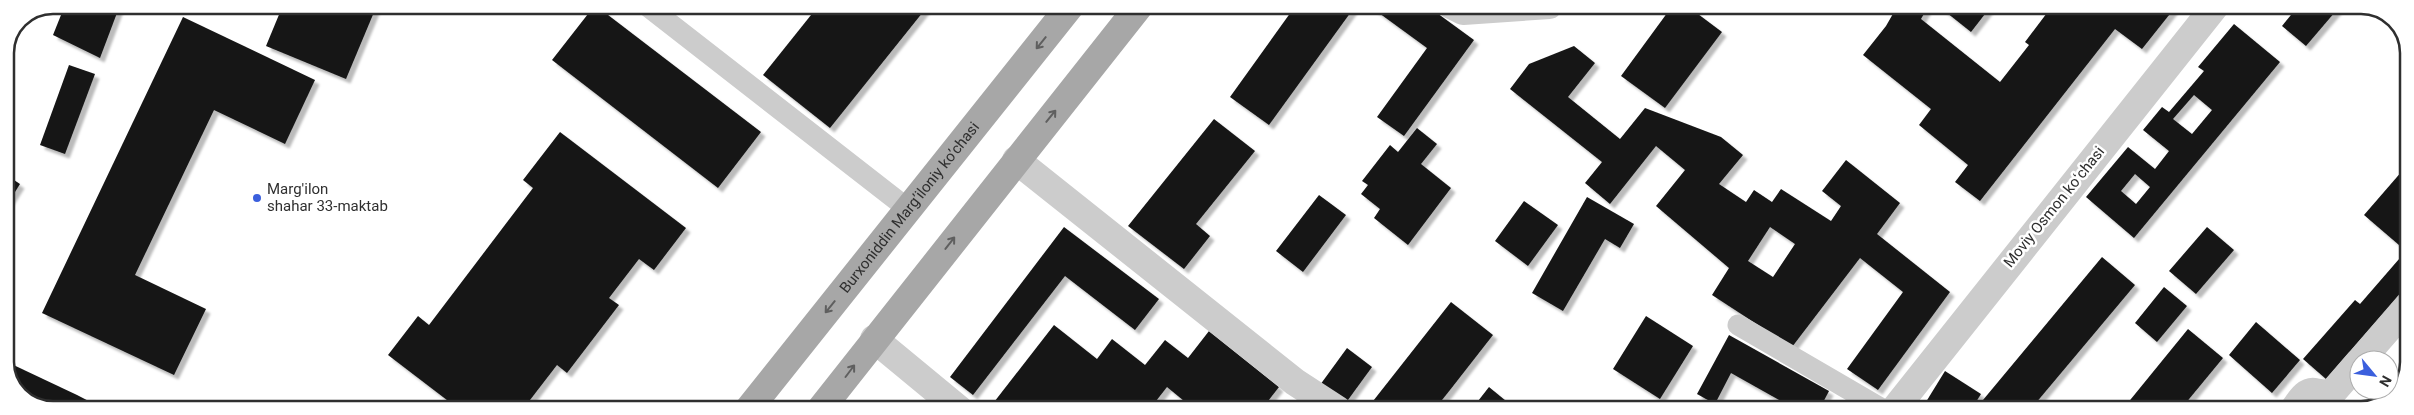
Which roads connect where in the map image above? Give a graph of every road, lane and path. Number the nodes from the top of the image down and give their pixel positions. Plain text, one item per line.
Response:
1 (658, 14) edge
2 (1064, 14) edge
3 (1133, 14) edge
4 (2209, 14) edge
5 (1016, 160) junction
6 (908, 209) junction
7 (2400, 315) edge
8 (1738, 325) dead end
9 (874, 339) junction
10 (2370, 350) edge
11 (2349, 374) edge
12 (755, 401) edge
13 (827, 401) edge
14 (949, 401) edge
15 (1324, 401) edge
16 (1869, 401) edge
17 (1901, 401) edge
18 (2300, 401) edge

1 - 6 lane
2 -> 6 main road, Burxoniddin Marg’iloniy ko’chasi
5 -> 3 main road
4 - 17 street, Moviy Osmon koʻchasi
9 -> 5 main road
5 - 15 street
6 -> 12 main road, Burxoniddin Marg’iloniy ko’chasi
7 - 10 street
8 - 16 lane
13 -> 9 main road
9 - 14 street
11 - 18 street

